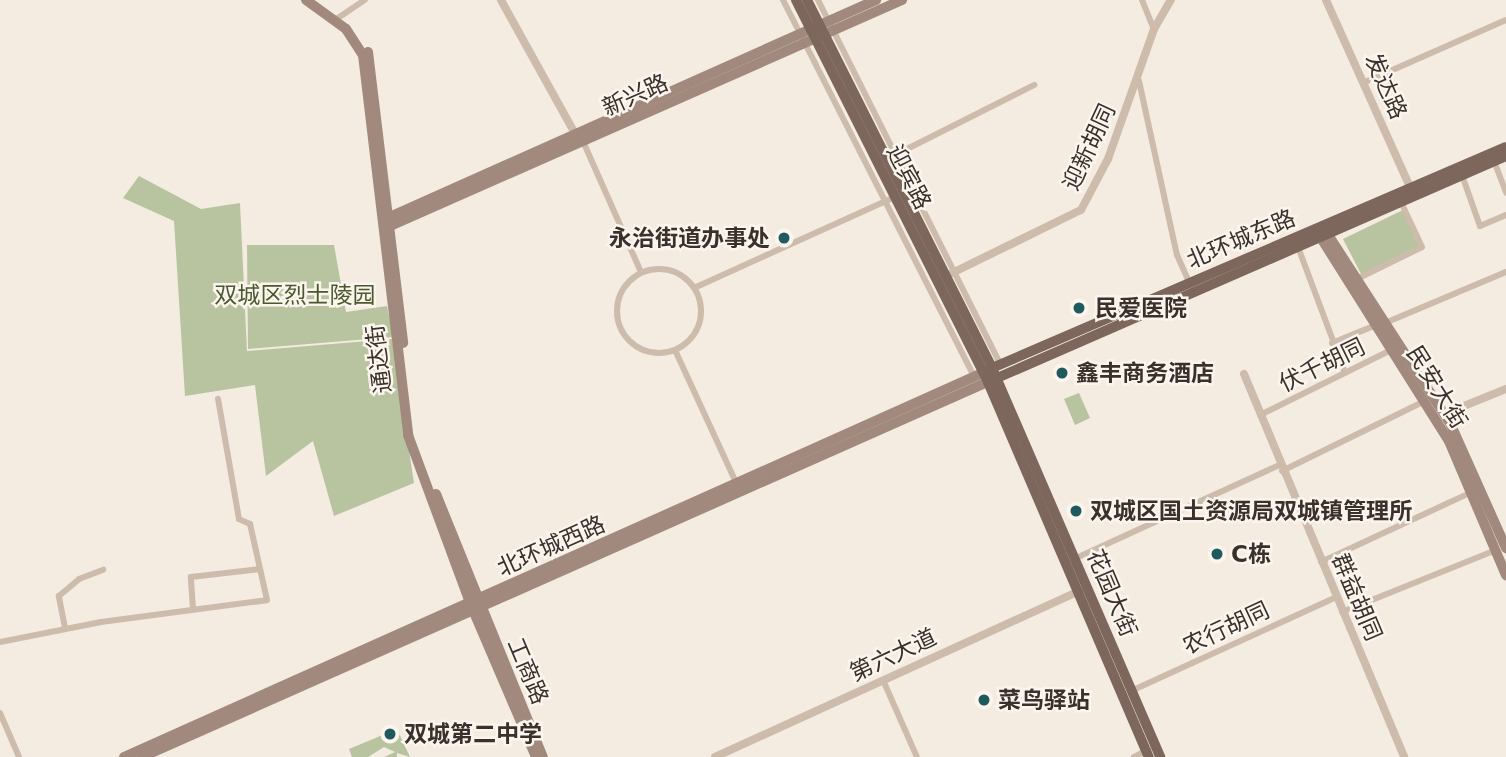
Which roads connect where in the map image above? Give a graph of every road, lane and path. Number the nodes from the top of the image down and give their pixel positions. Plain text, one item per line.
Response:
1 (306, 0) edge
2 (318, 0) edge
3 (365, 0) edge
4 (501, 0) edge
5 (783, 0) edge
6 (796, 0) edge
7 (807, 0) edge
8 (818, 0) edge
9 (876, 0) edge
10 (902, 0) edge
11 (1142, 0) edge
12 (1171, 0) edge
13 (1326, 0) edge
14 (338, 19) junction
15 (1506, 20) edge
16 (1154, 29) junction
17 (816, 31) junction
18 (1139, 80) junction
19 (1363, 83) junction
20 (1034, 85) dead end
21 (577, 137) junction
22 (1506, 147) edge
23 (1506, 156) edge
24 (894, 159) junction
25 (1494, 161) junction
26 (1462, 175) junction
27 (1411, 189) junction
28 (1506, 193) edge
29 (895, 197) junction
30 (1401, 202) junction
31 (1506, 215) edge
32 (387, 222) junction
33 (1322, 232) junction
34 (1298, 247) junction
35 (641, 272) junction
36 (1506, 272) edge
37 (950, 274) junction
38 (1357, 279) junction
39 (1190, 284) junction
40 (694, 288) junction
41 (1380, 324) junction
42 (1332, 343) junction
43 (1396, 348) junction
44 (675, 350) junction
45 (1345, 373) junction
46 (989, 374) junction
47 (1244, 374) dead end
48 (1506, 389) edge
49 (218, 399) dead end
50 (1425, 401) junction
51 (1444, 414) junction
52 (1260, 415) junction
53 (1281, 468) junction
54 (738, 488) junction
55 (1472, 492) junction
56 (1503, 548) edge
57 (1074, 559) junction
58 (1321, 562) junction
59 (260, 569) junction
60 (103, 570) dead end
61 (1506, 575) edge
62 (1082, 590) junction
63 (1336, 597) junction
64 (475, 605) junction
65 (193, 609) junction
66 (1342, 612) junction
67 (65, 628) junction
68 (0, 642) edge
69 (883, 680) junction
70 (1131, 692) junction
71 (0, 713) edge
72 (735, 748) junction
73 (1153, 753) edge
74 (19, 757) edge
75 (124, 757) edge
76 (142, 757) edge
77 (536, 757) edge
78 (543, 757) edge
79 (715, 757) edge
80 (739, 757) edge
81 (917, 757) edge
82 (1135, 757) edge
83 (1404, 757) edge

1 - 14 main road, 通达街
2 - 14 main road, 通达街
3 - 14 street
4 - 21 street
5 - 17 street
6 - 17 main road, 迎宾路
7 - 17 main road, 迎宾路
8 - 17 street
9 - 17 main road, 新兴路
10 - 17 main road, 新兴路
11 - 16 street
12 - 16 street, 迎新胡同
13 - 19 street, 发达路
14 - 32 main road, 通达街
15 - 19 street
16 - 18 street, 迎新胡同
17 - 21 main road, 新兴路
17 - 24 main road, 迎宾路
17 - 29 main road, 迎宾路
18 - 37 street, 迎新胡同
18 - 39 street
19 - 27 street, 发达路
20 - 24 street
21 - 32 main road, 新兴路
21 - 35 street
22 - 27 main road, 北环城东路
23 - 25 main road, 北环城东路
24 - 29 main road, 迎宾路
24 - 37 street
25 - 26 main road, 北环城东路
25 - 28 street
26 - 30 main road, 北环城东路
26 - 31 street
27 - 33 main road, 北环城东路
29 - 37 main road, 迎宾路
29 - 40 street
29 - 46 main road, 迎宾路
30 - 33 main road, 北环城东路
30 - 38 street
32 - 64 main road, 通达街
33 - 34 main road, 北环城东路
33 - 38 main road, 民安大街
33 - 39 main road, 北环城东路
33 - 41 main road, 民安大街
34 - 42 street
34 - 46 main road, 北环城东路
35 - 40 street
35 - 44 street
36 - 41 street
37 - 46 main road, 迎宾路
38 - 41 main road, 民安大街
39 - 46 main road, 北环城东路
40 - 44 street
41 - 42 street
41 - 43 main road, 民安大街
42 - 45 street
43 - 45 street, 伏千胡同
43 - 50 main road, 民安大街
43 - 51 main road, 民安大街
44 - 54 street
45 - 52 street, 伏千胡同
46 - 54 main road, 北环城西路
46 - 54 main road, 北环城西路
46 - 57 main road, 花园大街
46 - 62 main road, 花园大街
47 - 52 street, 群益胡同
48 - 51 street
49 - 59 street
50 - 53 street
50 - 55 main road, 民安大街
51 - 56 main road, 民安大街
52 - 53 street, 群益胡同
53 - 57 street
53 - 58 street, 群益胡同
54 - 64 main road, 北环城西路
55 - 56 main road, 民安大街
55 - 58 street
56 - 61 main road, 民安大街
56 - 66 street
57 - 62 main road, 花园大街
58 - 63 street, 群益胡同
59 - 65 street
59 - 65 street
60 - 67 street
62 - 69 street, 第六大道
62 - 70 main road, 花园大街
62 - 73 main road, 花园大街
63 - 66 street, 群益胡同
63 - 70 street, 农行胡同
64 - 75 main road, 北环城西路
64 - 76 main road, 北环城西路
64 - 77 main road, 工商路
64 - 78 main road, 工商路
65 - 67 street
66 - 83 street, 群益胡同
67 - 68 street
69 - 72 street, 第六大道
69 - 81 street
70 - 73 main road, 花园大街
71 - 74 street
72 - 79 street, 第六大道
72 - 80 street
73 - 82 street

